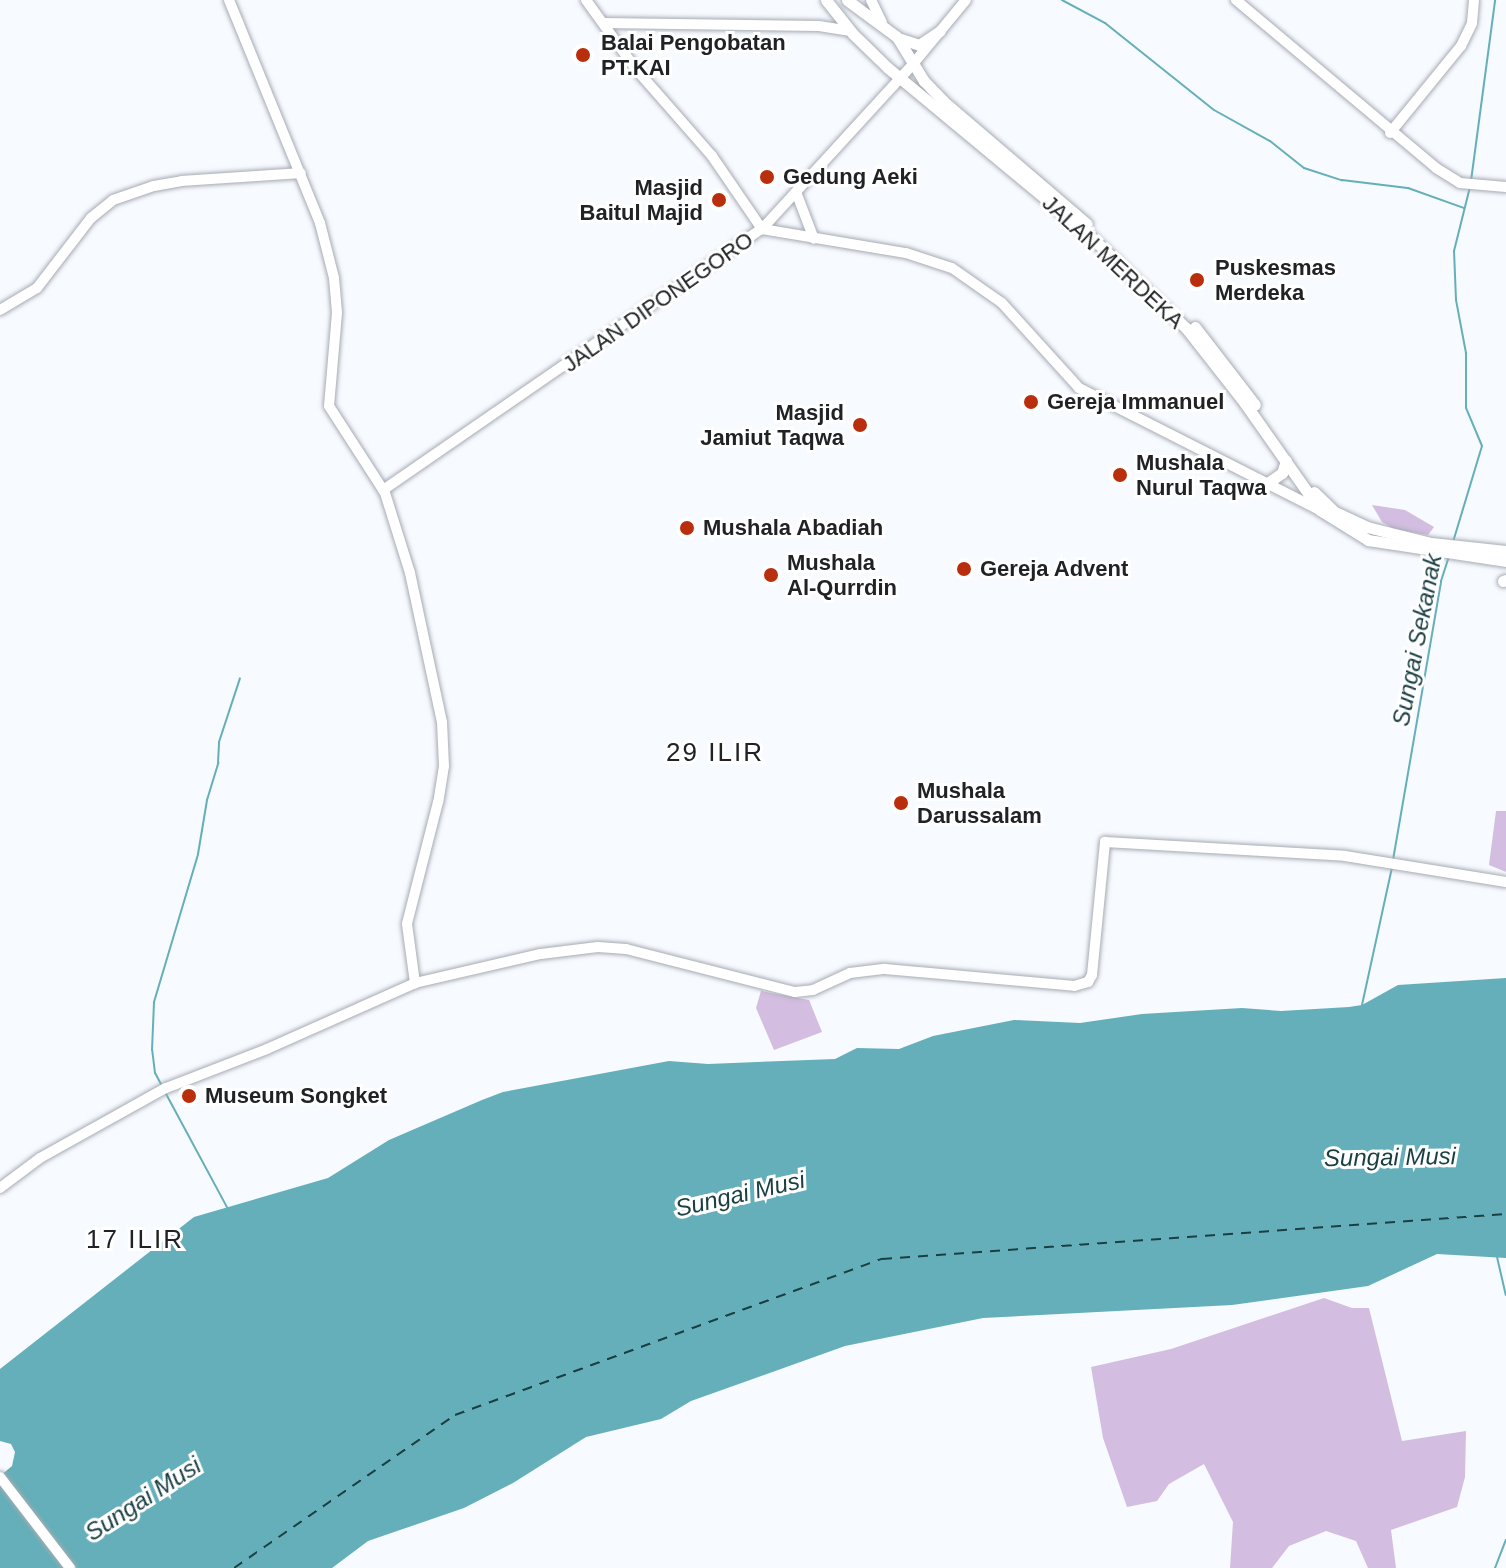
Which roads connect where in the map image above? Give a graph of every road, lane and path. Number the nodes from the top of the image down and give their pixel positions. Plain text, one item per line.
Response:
1 (229, 0) edge
2 (586, 0) edge
3 (826, 0) edge
4 (871, 0) edge
5 (966, 0) edge
6 (1236, 0) edge
7 (1474, 0) edge
8 (855, 2) edge
9 (839, 14) junction
10 (604, 23) junction
11 (629, 23) junction
12 (883, 24) junction
13 (819, 26) junction
14 (851, 31) junction
15 (940, 31) junction
16 (897, 37) junction
17 (614, 39) junction
18 (913, 64) junction
19 (901, 78) junction
20 (1390, 133) junction
21 (301, 173) junction
22 (1506, 187) edge
23 (796, 192) junction
24 (762, 229) junction
25 (814, 239) junction
26 (0, 310) edge
27 (1286, 459) junction
28 (1269, 482) junction
29 (384, 492) junction
30 (1320, 510) junction
31 (1434, 548) junction
32 (1459, 551) junction
33 (1506, 551) edge
34 (1506, 561) edge
35 (1506, 882) edge
36 (415, 983) junction
37 (0, 1188) edge
38 (0, 1477) edge
39 (70, 1568) edge

1 - 21 street
2 - 10 street
3 - 9 main road, JALAN MERDEKA
4 - 12 street
5 - 15 street
6 - 20 street
7 - 20 street
8 - 9 street
8 - 12 main road, JALAN MERDEKA
8 - 14 main road
9 - 13 street
9 - 14 main road, JALAN MERDEKA
10 - 11 street
10 - 17 street
11 - 13 street
11 - 17 street
12 - 16 main road, JALAN MERDEKA
13 - 14 street
14 - 19 main road, JALAN MERDEKA
15 - 16 main road
15 - 18 street, JALAN DIPONEGORO
16 - 18 main road, JALAN MERDEKA
17 - 24 street
18 - 19 street, JALAN DIPONEGORO
18 - 27 main road, JALAN MERDEKA
19 - 23 street, JALAN DIPONEGORO
19 - 27 main road, JALAN MERDEKA
20 - 22 street
21 - 26 street
21 - 29 street
23 - 24 street, JALAN DIPONEGORO
23 - 25 street
24 - 25 street
24 - 29 street, JALAN DIPONEGORO
25 - 28 street
27 - 28 main road
27 - 30 main road, JALAN MERDEKA
27 - 31 main road, JALAN MERDEKA
28 - 30 street
29 - 36 street
30 - 31 main road, JALAN MERDEKA
31 - 32 main road, JALAN MERDEKA
32 - 33 main road, JALAN MERDEKA
32 - 34 main road, JALAN MERDEKA
35 - 36 street
36 - 37 street
38 - 39 street

